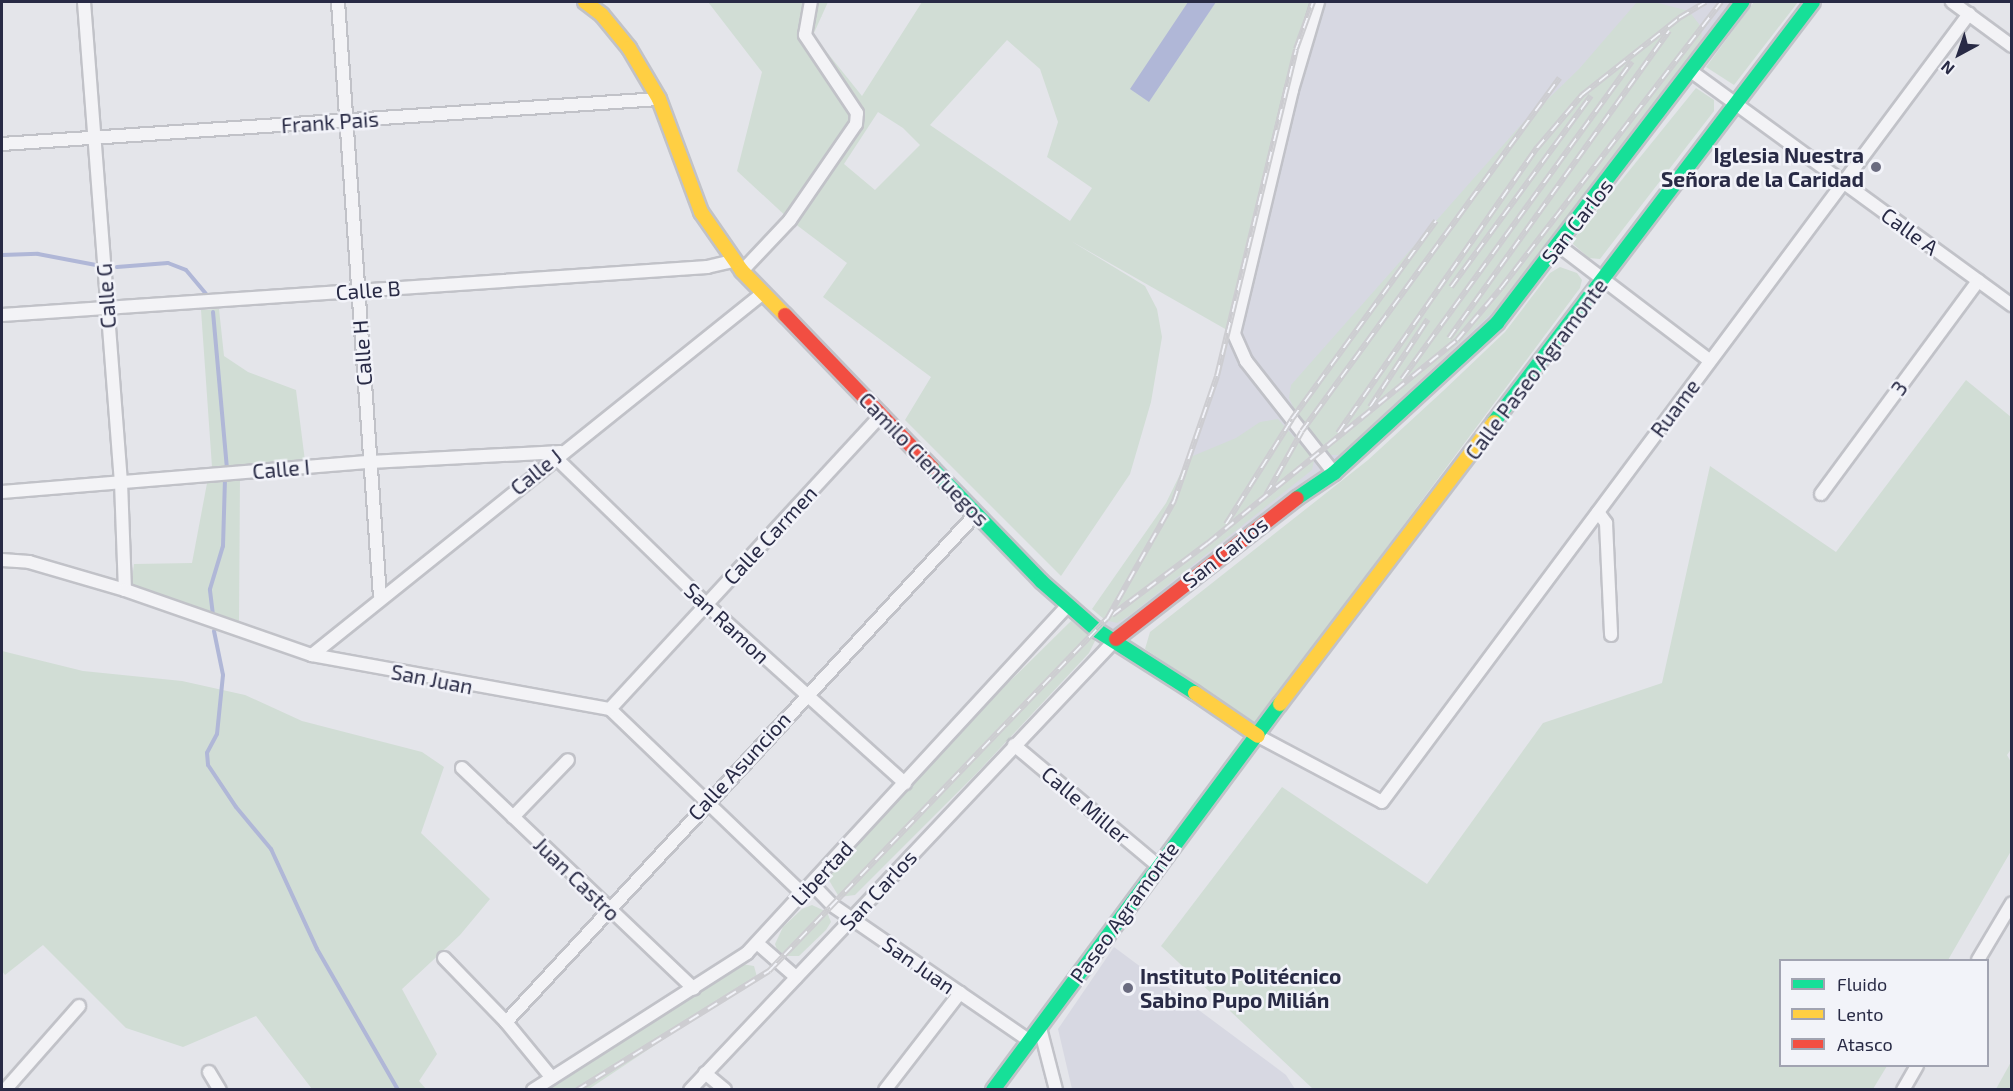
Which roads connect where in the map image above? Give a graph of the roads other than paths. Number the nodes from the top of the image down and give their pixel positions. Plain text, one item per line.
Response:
1 (84, 2) edge
2 (338, 2) edge
3 (585, 2) edge
4 (811, 2) edge
5 (1318, 2) edge
6 (1742, 2) edge
7 (1813, 2) edge
8 (1952, 2) edge
9 (1969, 14) junction
10 (2012, 46) edge
11 (1692, 72) junction
12 (658, 99) junction
13 (1737, 103) junction
14 (345, 121) junction
15 (94, 136) junction
16 (2, 144) edge
17 (1844, 182) junction
18 (1558, 245) junction
19 (738, 266) junction
20 (1604, 277) junction
21 (1978, 281) junction
22 (358, 291) junction
23 (763, 293) junction
24 (2012, 305) edge
25 (106, 307) junction
26 (2, 315) edge
27 (1710, 361) junction
28 (882, 414) junction
29 (558, 454) junction
30 (370, 462) junction
31 (1334, 473) junction
32 (121, 482) junction
33 (2, 492) edge
34 (1821, 494) dead end
35 (1598, 512) junction
36 (976, 513) junction
37 (2, 560) edge
38 (125, 590) junction
39 (380, 596) junction
40 (706, 604) junction
41 (1068, 605) junction
42 (1611, 635) dead end
43 (1116, 639) junction
44 (312, 655) junction
45 (806, 695) junction
46 (610, 709) junction
47 (1258, 736) junction
48 (1014, 745) junction
49 (568, 760) dead end
50 (462, 768) dead end
51 (905, 783) junction
52 (706, 802) junction
53 (1382, 802) joint
54 (513, 817) junction
55 (1158, 866) junction
56 (807, 889) junction
57 (2012, 903) edge
58 (607, 909) junction
59 (851, 918) junction
60 (757, 944) junction
61 (444, 958) dead end
62 (1979, 959) edge
63 (796, 977) junction
64 (694, 989) junction
65 (960, 993) junction
66 (79, 1006) dead end
67 (506, 1022) junction
68 (1040, 1028) junction
69 (1030, 1041) junction
70 (1916, 1067) edge
71 (209, 1072) dead end
72 (705, 1073) junction
73 (552, 1078) junction
74 (5, 1089) edge
75 (220, 1089) edge
76 (533, 1089) edge
77 (690, 1089) edge
78 (724, 1089) edge
79 (885, 1089) edge
80 (993, 1089) edge
81 (1056, 1089) edge
82 (1903, 1089) edge

1 - 15 street, Calle G
2 - 14 street, Calle H
3 - 12 street, Camilo Cienfuegos
4 - 19 street
5 - 31 street
6 - 11 street, San Carlos
7 - 13 street, Calle Paseo Agramonte
8 - 9 street
9 - 10 street
9 - 17 street, Ruame
11 - 13 street, Calle A
11 - 18 street, San Carlos
12 - 14 street, Frank Pais
12 - 19 street, Camilo Cienfuegos
13 - 17 street, Calle A
13 - 20 street, Calle Paseo Agramonte
14 - 15 street, Frank Pais
14 - 22 street, Calle H
15 - 16 street, Frank Pais
15 - 25 street, Calle G
17 - 21 street, Calle A
17 - 27 street, Ruame
18 - 20 street
18 - 31 street, San Carlos
19 - 22 street, Calle B
19 - 23 street, Camilo Cienfuegos
20 - 27 street
20 - 47 street, Calle Paseo Agramonte
21 - 24 street, Calle A
21 - 34 street, 3
22 - 25 street, Calle B
22 - 30 street, Calle H
23 - 28 street, Camilo Cienfuegos
23 - 29 street, Calle J
25 - 26 street, Calle B
25 - 32 street, Calle G
27 - 35 street, Ruame
28 - 36 street, Camilo Cienfuegos
28 - 40 street, Calle Carmen
29 - 30 street, Calle I
29 - 39 street, Calle J
29 - 40 street, San Ramon
30 - 32 street, Calle I
30 - 39 street, Calle H
31 - 43 street, San Carlos
32 - 33 street, Calle I
32 - 38 street, Calle G
35 - 42 street
35 - 53 street, Ruame
36 - 41 street, Camilo Cienfuegos
36 - 45 street, Calle Asuncion
37 - 38 street, San Juan
38 - 44 street, San Juan
39 - 44 street, Calle J
40 - 45 street, San Ramon
40 - 46 street, Calle Carmen
41 - 43 street, Camilo Cienfuegos
41 - 51 street, Libertad
43 - 47 street, Camilo Cienfuegos
43 - 48 street, San Carlos
44 - 46 street, San Juan
45 - 51 street, San Ramon
45 - 52 street, Calle Asuncion
46 - 52 street, San Juan
47 - 53 street, Camilo Cienfuegos
47 - 55 street, Paseo Agramonte
48 - 55 street, Calle Miller
48 - 59 street, San Carlos
49 - 54 street
50 - 54 street, Juan Castro
51 - 56 street, Libertad
52 - 56 street, San Juan
52 - 58 street, Calle Asuncion
54 - 58 street, Juan Castro
55 - 68 street, Paseo Agramonte
56 - 59 street, San Juan
56 - 60 street, Libertad
57 - 62 street
58 - 64 street, Juan Castro
58 - 67 street, Calle Asuncion
59 - 63 street, San Carlos
59 - 65 street, San Juan
60 - 63 street
60 - 64 street, Libertad
61 - 67 street
63 - 72 street, San Carlos
64 - 73 street, Libertad
65 - 69 street, San Juan
65 - 79 street
66 - 74 street
67 - 73 street
68 - 69 street, Paseo Agramonte
68 - 81 street
69 - 80 street, Paseo Agramonte
70 - 82 street
71 - 75 street
72 - 77 street, San Carlos
72 - 78 street
73 - 76 street, Libertad

